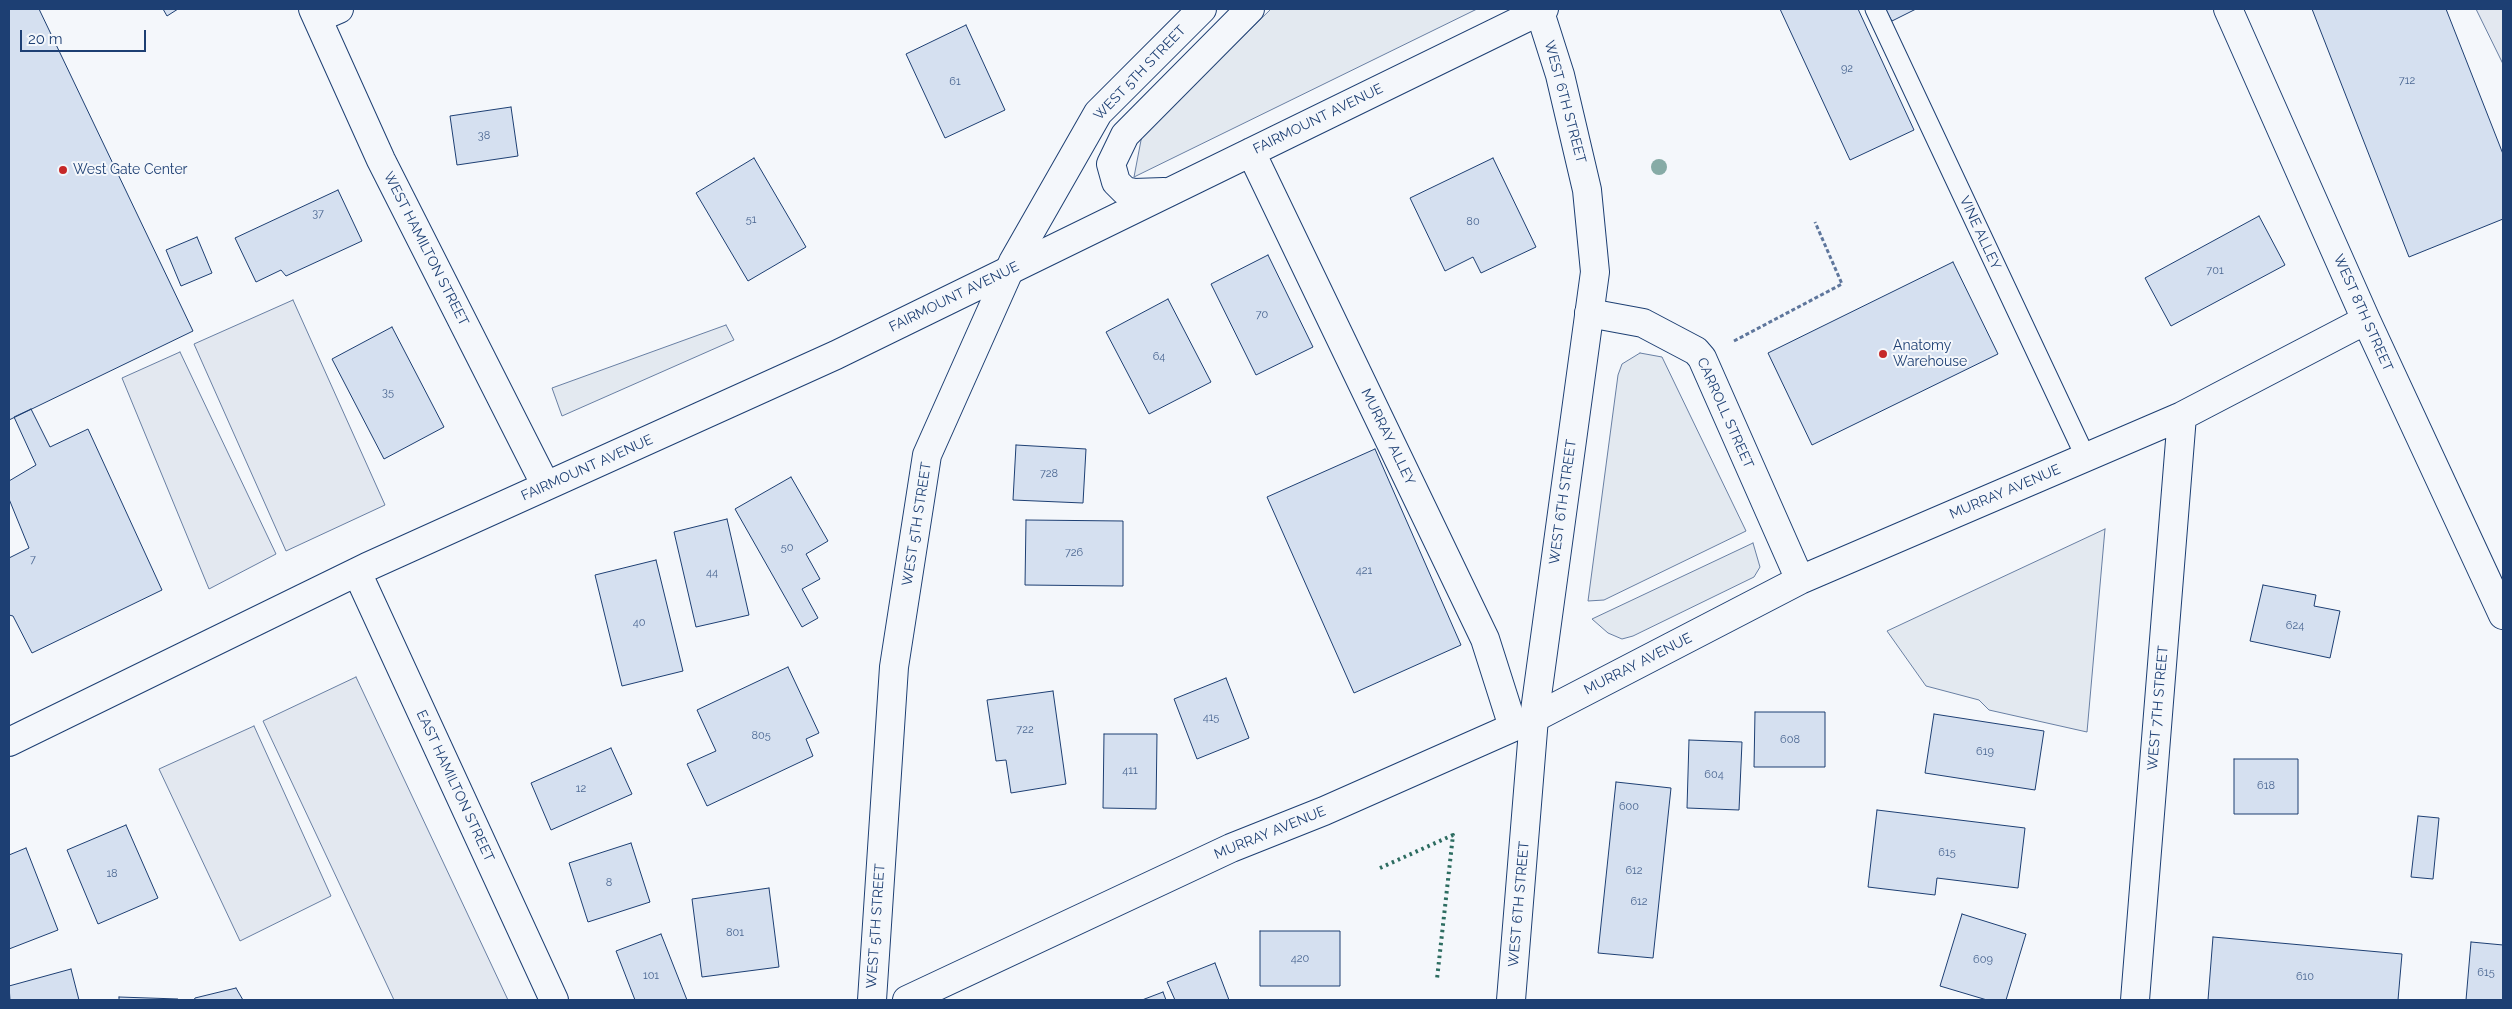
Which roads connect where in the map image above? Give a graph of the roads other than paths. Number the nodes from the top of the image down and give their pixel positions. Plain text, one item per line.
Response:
1 (1202, 9) edge
2 (1250, 9) edge
3 (1541, 9) edge
4 (1875, 9) edge
5 (2228, 9) edge
6 (324, 12) edge
7 (1251, 152) junction
8 (1170, 191) junction
9 (1009, 271) junction
10 (1589, 313) junction
11 (2366, 320) junction
12 (2182, 416) junction
13 (2086, 458) junction
14 (546, 486) junction
15 (357, 572) junction
16 (1800, 580) junction
17 (2503, 615) edge
18 (1523, 723) junction
19 (9, 742) edge
20 (554, 1000) edge
21 (872, 1000) edge
22 (906, 1000) edge
23 (1511, 1000) edge
24 (2135, 1000) edge

1 - 9 street, WEST 5TH STREET
2 - 8 street
3 - 7 street, FAIRMOUNT AVENUE
3 - 10 street, WEST 6TH STREET
4 - 13 lane, VINE ALLEY
5 - 11 street, WEST 8TH STREET
6 - 14 street, WEST HAMILTON STREET
7 - 8 street, FAIRMOUNT AVENUE
7 - 18 street, MURRAY ALLEY
8 - 9 street, FAIRMOUNT AVENUE
9 - 14 street, FAIRMOUNT AVENUE
9 - 21 street, WEST 5TH STREET
10 - 16 street, CARROLL STREET
10 - 18 street, WEST 6TH STREET
11 - 12 street, MURRAY AVENUE
11 - 17 street, WEST 8TH STREET
12 - 13 street, MURRAY AVENUE
12 - 24 street, WEST 7TH STREET
13 - 16 street, MURRAY AVENUE
14 - 15 street, FAIRMOUNT AVENUE
15 - 19 street, FAIRMOUNT AVENUE
15 - 20 street, EAST HAMILTON STREET
16 - 18 street, MURRAY AVENUE
18 - 22 street, MURRAY AVENUE
18 - 23 street, WEST 6TH STREET

